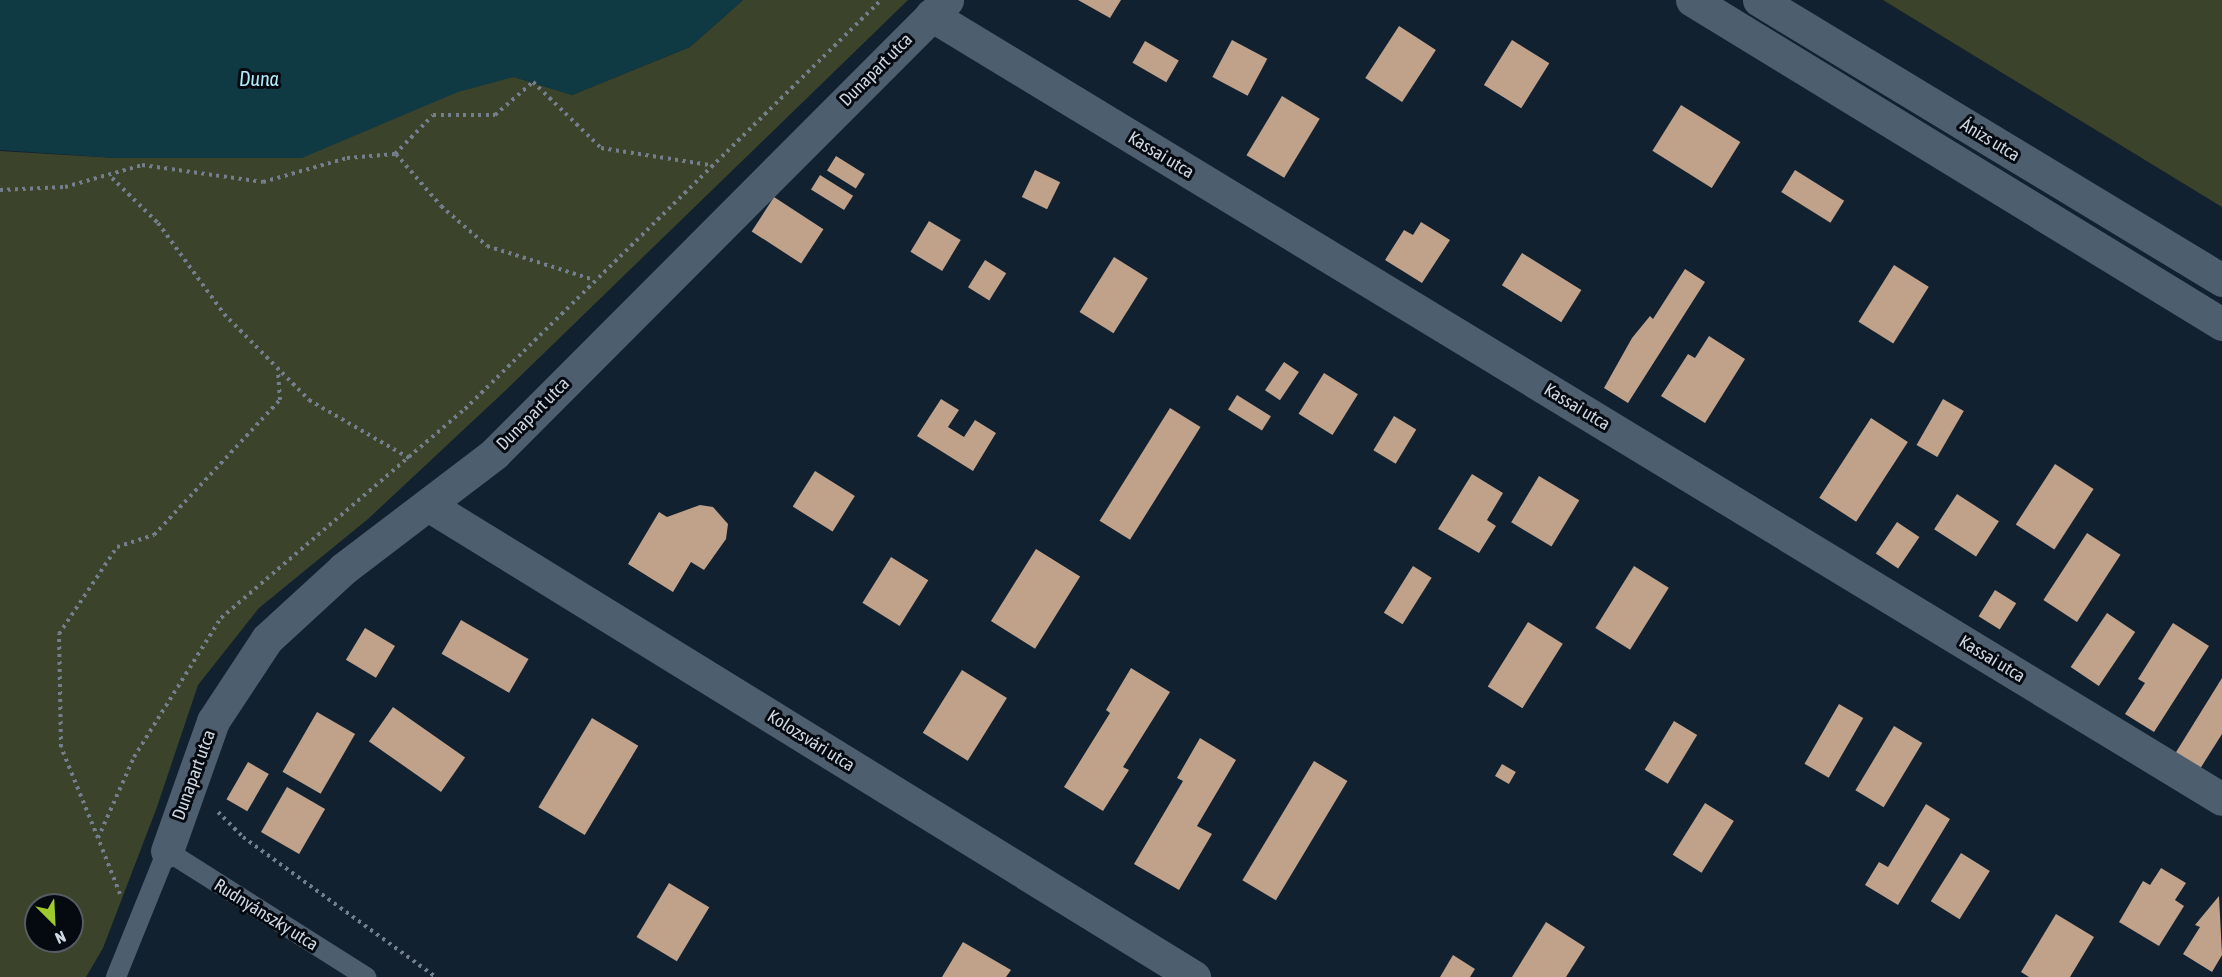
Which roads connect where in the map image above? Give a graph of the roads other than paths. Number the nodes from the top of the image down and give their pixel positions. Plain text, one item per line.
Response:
1 (1692, 0) edge
2 (1759, 0) edge
3 (939, 7) edge
4 (2222, 280) edge
5 (2222, 324) edge
6 (428, 505) junction
7 (2222, 799) edge
8 (167, 851) junction
9 (116, 977) edge
10 (366, 977) edge
11 (1194, 977) edge

1 - 5 street
2 - 4 street, Ánizs utca
3 - 6 street, Dunapart utca
3 - 7 street, Kassai utca
6 - 8 street, Dunapart utca
6 - 11 street, Kolozsvári utca
8 - 9 lane
8 - 10 lane, Rudnyánszky utca

